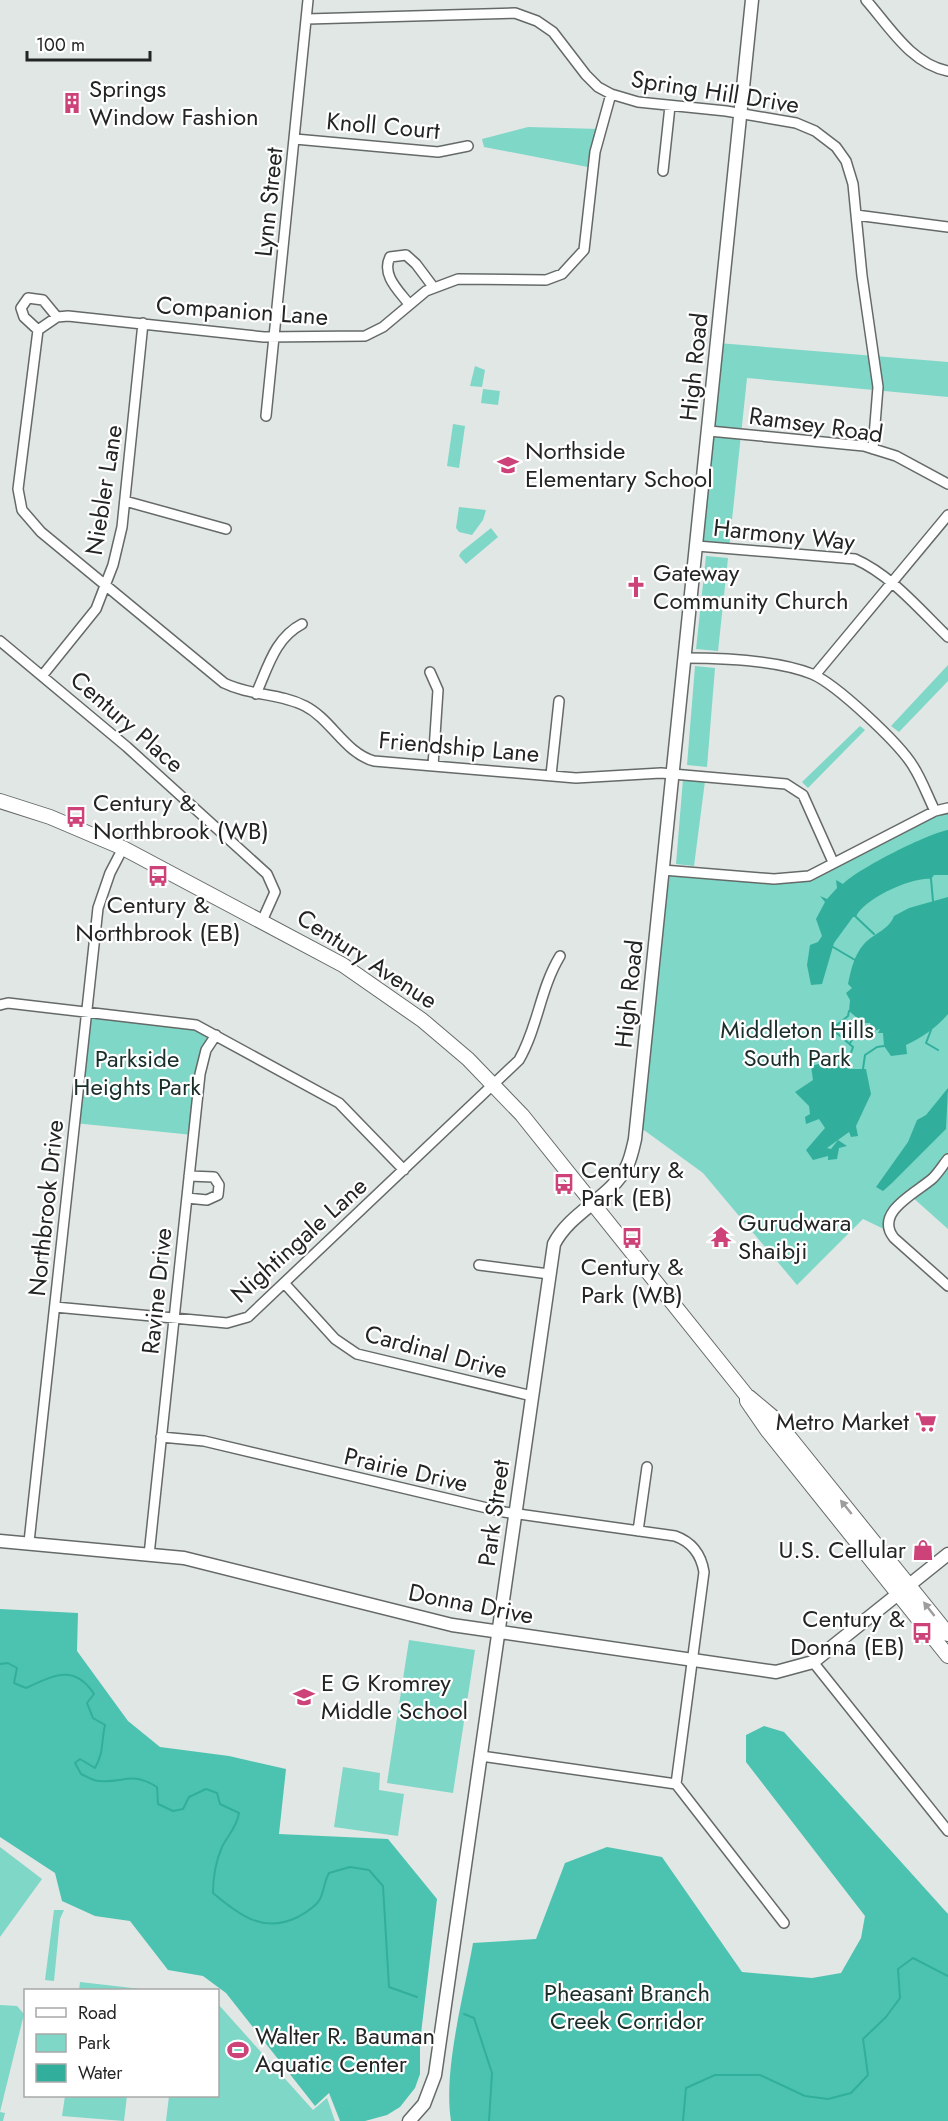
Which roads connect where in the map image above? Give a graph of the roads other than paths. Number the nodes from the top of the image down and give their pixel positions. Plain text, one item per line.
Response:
1 (308, 0) edge
2 (752, 0) edge
3 (866, 0) edge
4 (307, 19) junction
5 (948, 71) edge
6 (611, 94) junction
7 (670, 106) junction
8 (741, 114) junction
9 (295, 139) junction
10 (468, 146) dead end
11 (663, 171) dead end
12 (856, 215) junction
13 (948, 227) edge
14 (434, 288) junction
15 (409, 304) junction
16 (57, 317) junction
17 (143, 323) junction
18 (38, 330) junction
19 (275, 337) junction
20 (266, 416) dead end
21 (709, 430) junction
22 (873, 448) junction
23 (948, 484) edge
24 (125, 501) junction
25 (948, 515) edge
26 (226, 530) dead end
27 (697, 546) junction
28 (891, 582) junction
29 (107, 585) junction
30 (302, 624) dead end
31 (948, 637) edge
32 (0, 641) edge
33 (685, 658) junction
34 (430, 672) dead end
35 (814, 675) junction
36 (42, 676) junction
37 (256, 694) junction
38 (559, 701) dead end
39 (433, 766) junction
40 (673, 773) junction
41 (551, 776) junction
42 (0, 801) edge
43 (948, 808) edge
44 (935, 811) junction
45 (123, 848) junction
46 (833, 862) junction
47 (663, 870) junction
48 (262, 921) junction
49 (560, 956) dead end
50 (0, 1005) edge
51 (86, 1012) junction
52 (216, 1035) junction
53 (494, 1084) junction
54 (948, 1159) edge
55 (404, 1170) junction
56 (189, 1176) junction
57 (187, 1198) junction
58 (591, 1202) junction
59 (479, 1265) dead end
60 (549, 1274) junction
61 (285, 1284) junction
62 (948, 1286) edge
63 (55, 1307) junction
64 (174, 1319) junction
65 (532, 1396) junction
66 (747, 1396) junction
67 (161, 1437) junction
68 (647, 1467) dead end
69 (515, 1513) junction
70 (638, 1531) junction
71 (0, 1541) edge
72 (28, 1542) junction
73 (948, 1554) edge
74 (148, 1555) junction
75 (910, 1585) junction
76 (898, 1594) junction
77 (498, 1633) junction
78 (948, 1634) edge
79 (948, 1656) edge
80 (692, 1660) junction
81 (813, 1662) junction
82 (482, 1756) junction
83 (676, 1784) junction
84 (948, 1831) edge
85 (784, 1923) dead end
86 (417, 2118) edge

1 - 4 street, Lynn Street
2 - 8 street, High Road
3 - 5 street
4 - 6 street, Spring Hill Drive
4 - 9 street, Lynn Street
6 - 7 street, Spring Hill Drive
6 - 14 street, Companion Lane
7 - 8 street, Spring Hill Drive
7 - 11 street
8 - 12 street, Spring Hill Drive
8 - 21 street, High Road
9 - 10 street, Knoll Court
9 - 19 street, Lynn Street
12 - 13 street
12 - 22 street, Spring Hill Drive
14 - 15 street, Companion Lane
14 - 15 street
15 - 19 street, Companion Lane
16 - 17 street, Companion Lane
16 - 18 street
16 - 18 street
17 - 19 street, Companion Lane
17 - 24 street, Niebler Lane
18 - 29 street, Friendship Lane
19 - 20 street, Lynn Street
21 - 22 street, Ramsey Road
21 - 27 street, High Road
22 - 23 street, Ramsey Road
24 - 26 street
24 - 29 street, Niebler Lane
25 - 28 street
27 - 28 street, Harmony Way
27 - 33 street, High Road
28 - 31 street, Harmony Way
28 - 35 street
29 - 36 street, Niebler Lane
29 - 37 street, Friendship Lane
30 - 37 street
32 - 36 street, Century Place
33 - 35 street
33 - 40 street, High Road
34 - 39 street
35 - 44 street
36 - 48 street, Century Place
37 - 39 street, Friendship Lane
38 - 41 street
39 - 41 street, Friendship Lane
40 - 41 street, Friendship Lane
40 - 46 street
40 - 47 street, High Road
42 - 45 main road, Century Avenue
43 - 44 street
44 - 46 street
45 - 48 main road, Century Avenue
45 - 51 street, Northbrook Drive
46 - 47 street
47 - 58 street, High Road
48 - 53 main road, Century Avenue
49 - 53 street, Nightingale Lane
50 - 51 street
51 - 52 street
51 - 63 street, Northbrook Drive
52 - 55 street
52 - 56 street, Ravine Drive
53 - 55 street, Nightingale Lane
53 - 58 main road, Century Avenue
54 - 62 street
55 - 61 street, Nightingale Lane
56 - 57 street, Ravine Drive
56 - 57 street
57 - 64 street, Ravine Drive
58 - 60 street, Park Street
58 - 66 main road, Century Avenue
59 - 60 street
60 - 65 street, Park Street
61 - 64 street, Nightingale Lane
61 - 65 street, Cardinal Drive
63 - 64 street, Nightingale Lane
63 - 72 street, Northbrook Drive
64 - 67 street, Ravine Drive
65 - 69 street, Park Street
75 -> 66 main road, Century Avenue
66 - 76 main road, Century Avenue
67 - 69 street, Prairie Drive
67 - 74 street, Ravine Drive
68 - 70 street
69 - 70 street, Prairie Drive
69 - 77 street, Park Street
70 - 80 street, Prairie Drive
71 - 72 street, Donna Drive
72 - 74 street, Donna Drive
73 - 75 street, Donna Drive
74 - 77 street, Donna Drive
75 - 76 street, Donna Drive
78 -> 75 main road, Century Avenue
76 - 79 main road, Century Avenue
76 - 81 street, Donna Drive
77 - 80 street, Donna Drive
77 - 82 street, Park Street
80 - 81 street, Donna Drive
80 - 83 street
81 - 84 street
82 - 83 street
82 - 86 street, Park Street
83 - 85 street

